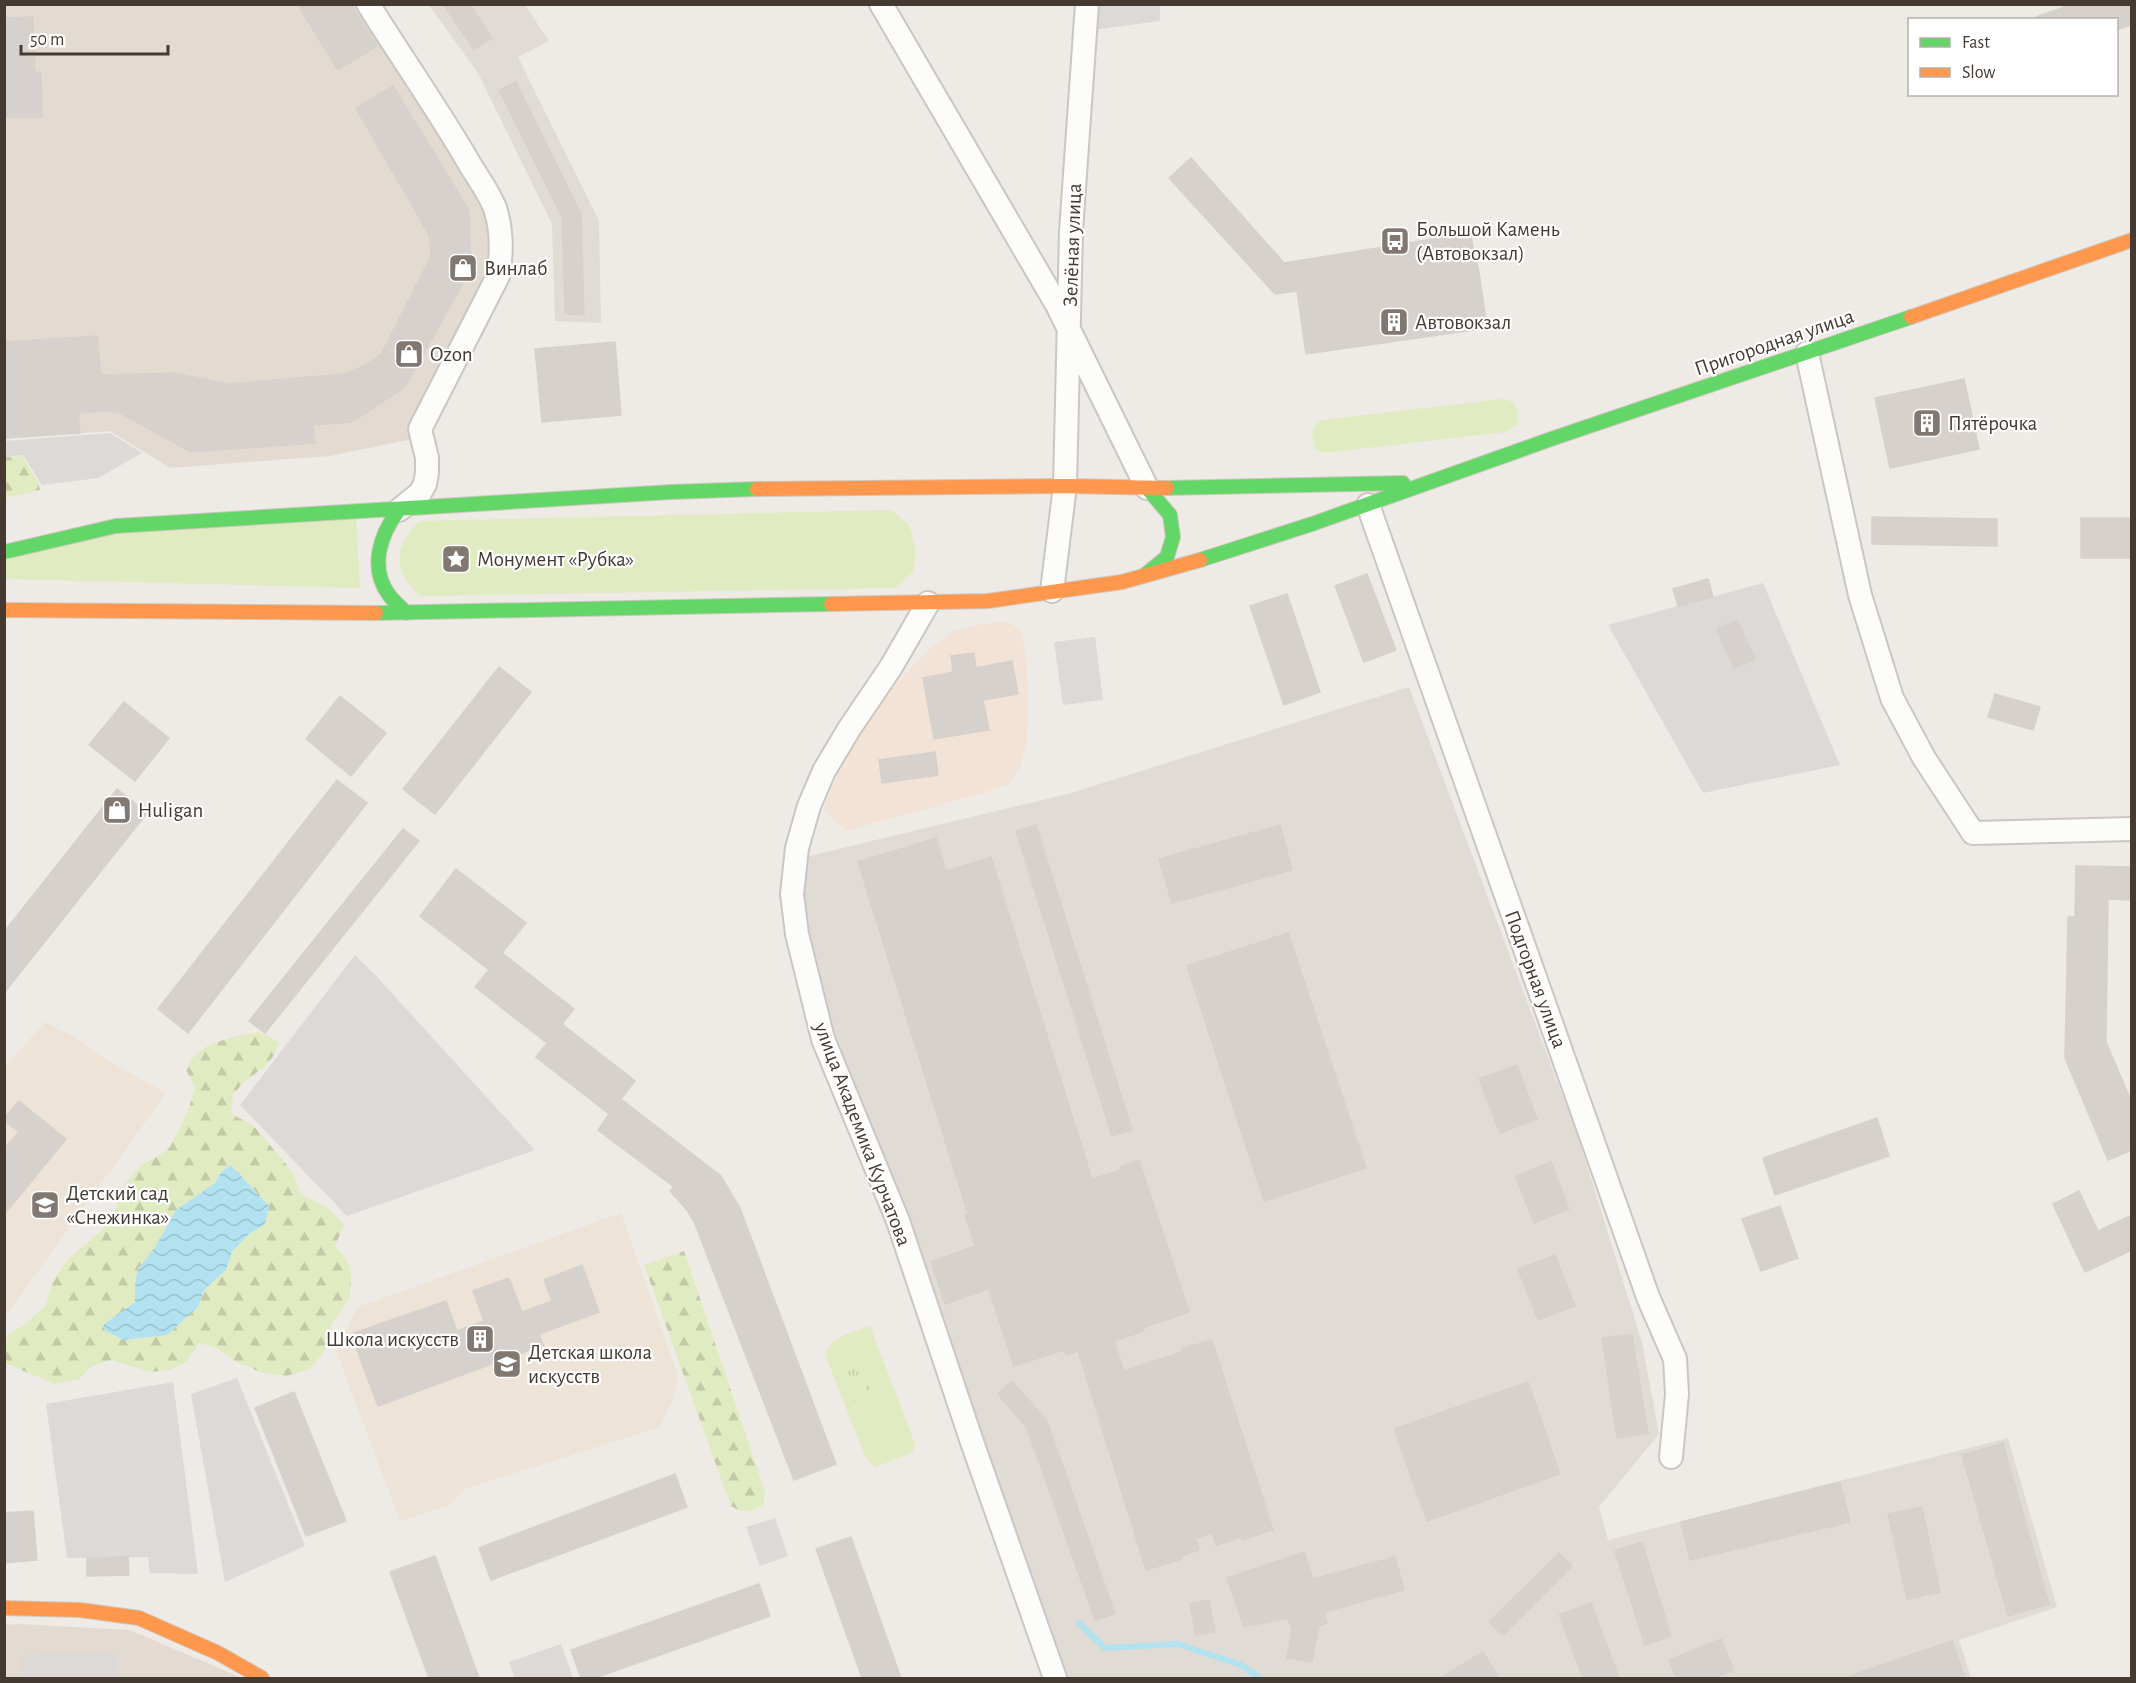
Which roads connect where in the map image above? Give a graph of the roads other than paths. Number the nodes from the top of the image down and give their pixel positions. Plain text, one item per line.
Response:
1 (368, 4) edge
2 (881, 4) edge
3 (1087, 4) edge
4 (2132, 240) edge
5 (1069, 328) junction
6 (1807, 354) junction
7 (1429, 483) junction
8 (1065, 486) junction
9 (1147, 488) junction
10 (1368, 505) junction
11 (399, 510) junction
12 (4, 552) edge
13 (1145, 575) junction
14 (1052, 591) junction
15 (928, 603) junction
16 (4, 610) edge
17 (406, 613) junction
18 (2132, 829) edge
19 (1671, 1457) dead end
20 (4, 1608) edge
21 (262, 1678) edge
22 (1054, 1678) edge

1 - 11 street
2 - 5 street
3 - 5 street, Зелёная улица
4 - 6 main road, Пригородная улица
5 - 8 street, Зелёная улица
5 - 9 street
6 - 7 main road, Пригородная улица
6 - 18 street
7 - 9 main road
7 - 10 main road, Пригородная улица
8 - 9 main road
8 - 11 main road
8 - 14 street, Зелёная улица
9 - 13 main road
10 - 13 main road, Пригородная улица
10 - 19 street, Подгорная улица
11 - 12 main road
11 - 17 main road
13 - 14 main road, Пригородная улица
14 - 15 main road, Пригородная улица
15 - 17 main road, Пригородная улица
15 - 22 street, улица Академика Курчатова
16 - 17 main road, Пригородная улица
20 - 21 main road

